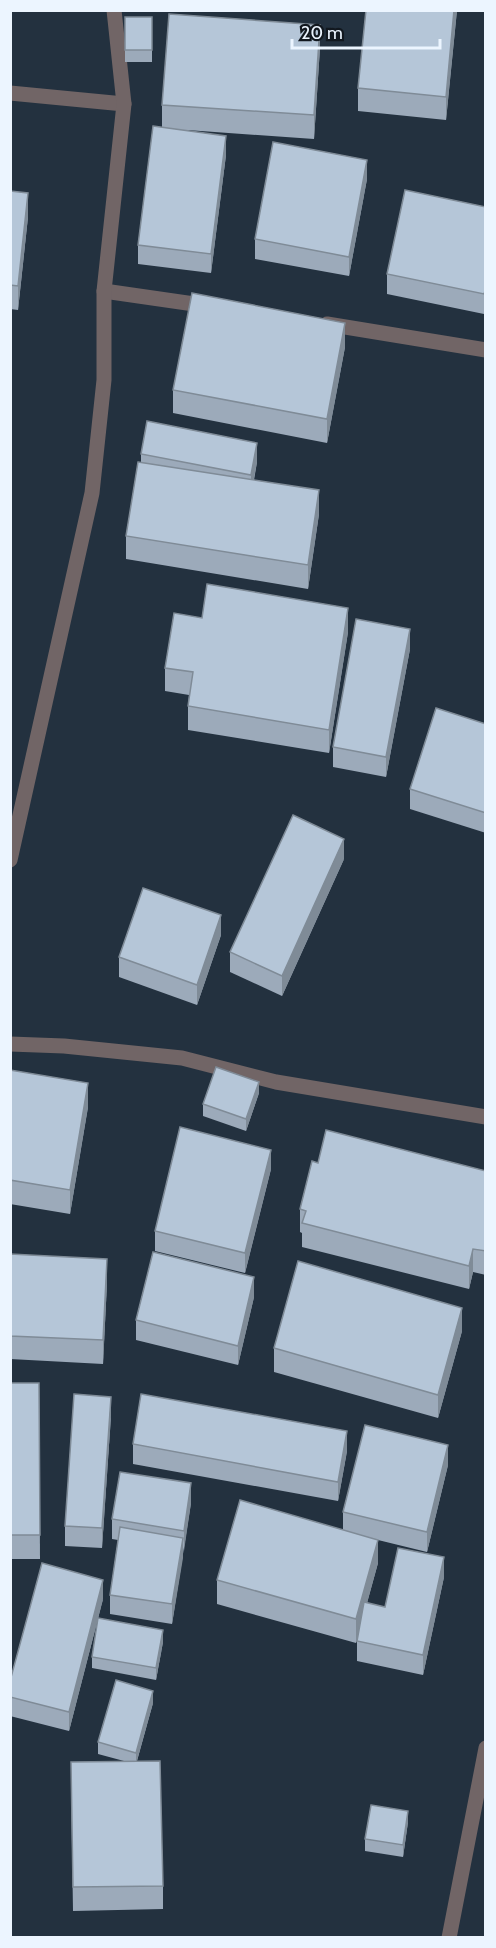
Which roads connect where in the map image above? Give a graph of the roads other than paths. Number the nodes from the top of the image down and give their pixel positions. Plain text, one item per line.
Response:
1 (114, 10) edge
2 (10, 93) edge
3 (124, 104) junction
4 (104, 291) junction
5 (218, 308) edge
6 (309, 322) edge
7 (486, 350) edge
8 (10, 860) edge
9 (10, 1044) edge
10 (486, 1117) edge
11 (486, 1748) edge
12 (449, 1938) edge

1 - 3 street
2 - 3 street
3 - 4 street
4 - 5 street
4 - 8 street
6 - 7 street
9 - 10 street
11 - 12 street

